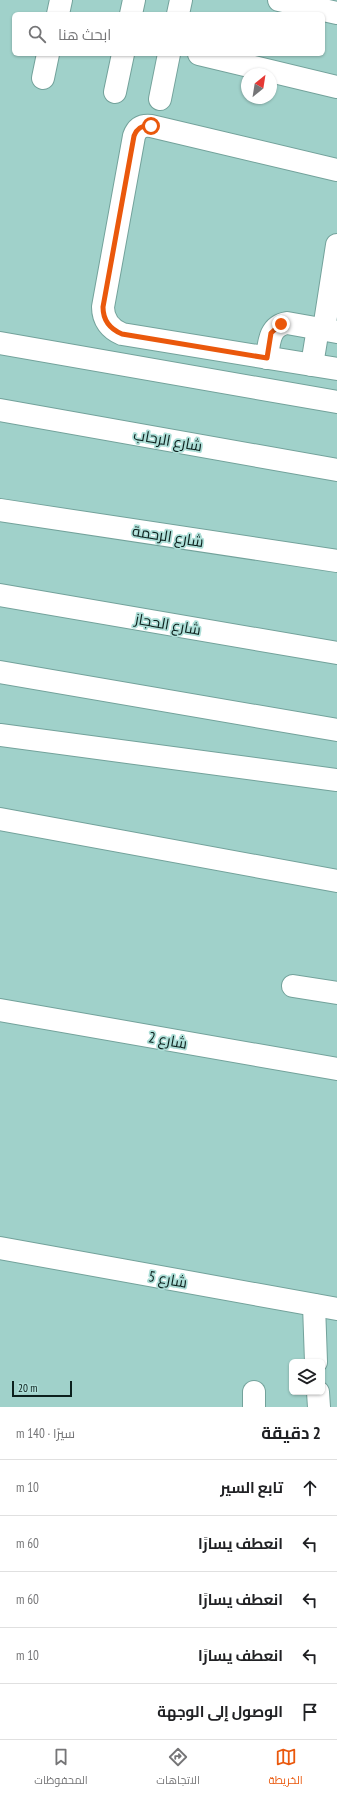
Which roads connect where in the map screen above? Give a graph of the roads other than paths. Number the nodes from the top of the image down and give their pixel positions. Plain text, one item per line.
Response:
1 (61, 0) edge
2 (134, 0) edge
3 (181, 0) edge
4 (279, 0) edge
5 (302, 3) edge
6 (58, 12) edge
7 (131, 12) edge
8 (178, 12) edge
9 (337, 13) edge
10 (48, 56) edge
11 (123, 56) edge
12 (170, 56) edge
13 (207, 56) edge
14 (43, 78) dead end
15 (337, 87) edge
16 (115, 92) dead end
17 (160, 99) dead end
18 (337, 170) edge
19 (337, 245) edge
20 (326, 329) edge
21 (0, 343) edge
22 (267, 358) junction
23 (312, 365) junction
24 (337, 369) edge
25 (337, 402) edge
26 (0, 410) edge
27 (337, 470) edge
28 (0, 510) edge
29 (337, 562) edge
30 (0, 595) edge
31 (337, 653) edge
32 (0, 672) edge
33 (337, 730) edge
34 (0, 735) edge
35 (337, 780) edge
36 (0, 820) edge
37 (337, 881) edge
38 (293, 986) dead end
39 (337, 993) edge
40 (0, 1010) edge
41 (337, 1069) edge
42 (0, 1248) edge
43 (314, 1305) junction
44 (337, 1309) edge
45 (316, 1359) edge
46 (318, 1395) edge
47 (319, 1407) edge

1 - 6 street
2 - 7 street
3 - 8 street
4 - 5 street
5 - 9 street
10 - 14 street
11 - 16 street
12 - 17 street
13 - 15 street
18 - 22 street
19 - 20 street
20 - 22 street
20 - 23 street
21 - 25 street
22 - 23 street
23 - 24 street
26 - 27 street, شارع الرحاب
28 - 29 street, شارع الرحمة
30 - 31 street, شارع الحجاز
32 - 33 street
34 - 35 street
36 - 37 street
38 - 39 street
40 - 41 street, شارع 2
42 - 43 street, شارع 5
43 - 44 street, شارع 5
43 - 45 street
46 - 47 street

